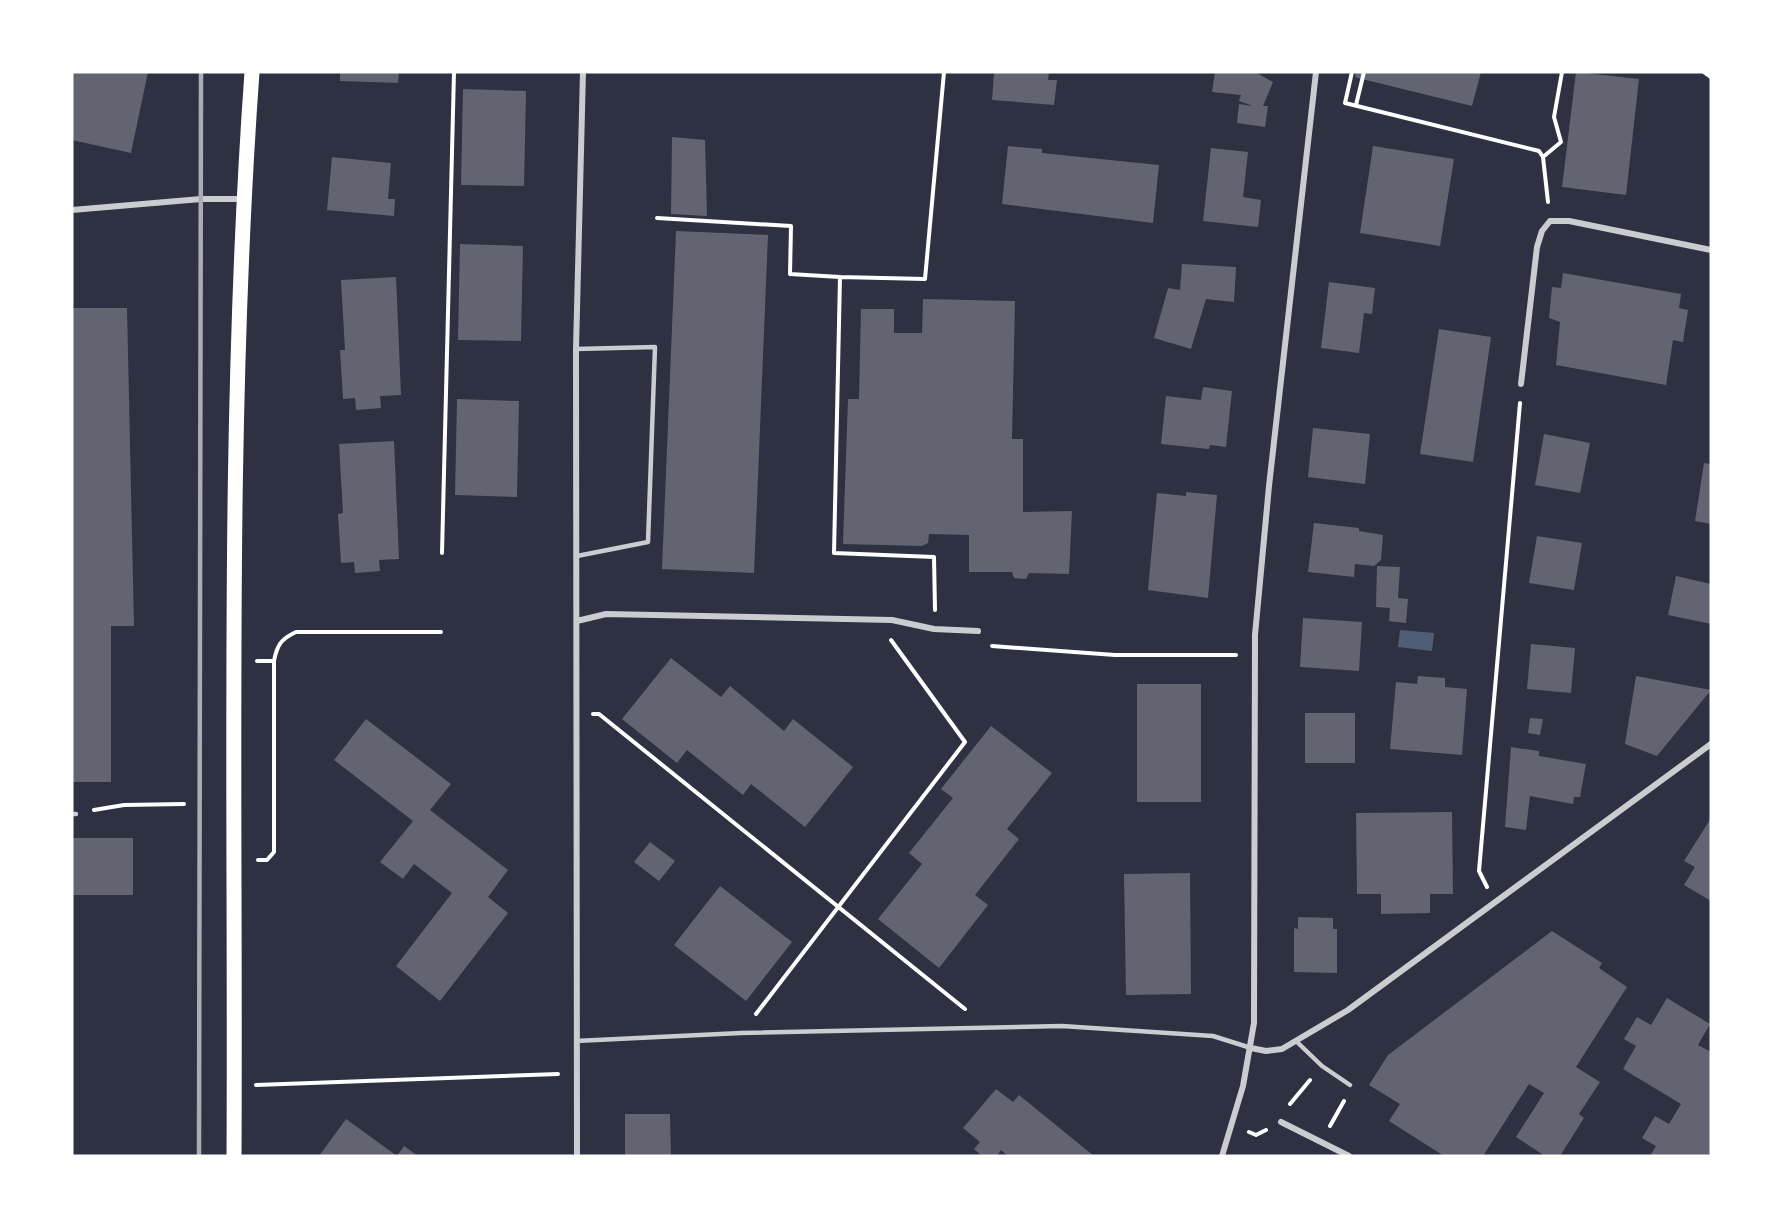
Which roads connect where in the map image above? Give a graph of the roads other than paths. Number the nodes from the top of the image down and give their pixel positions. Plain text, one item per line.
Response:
1 (252, 72) edge
2 (583, 72) edge
3 (1316, 72) edge
4 (243, 199) junction
5 (72, 210) edge
6 (1711, 250) edge
7 (576, 349) junction
8 (1521, 384) road end
9 (577, 556) junction
10 (577, 621) junction
11 (978, 631) road end
12 (1711, 744) edge
13 (576, 1041) junction
14 (1297, 1042) junction
15 (1251, 1048) junction
16 (1350, 1085) road end
17 (1281, 1122) dead end
18 (234, 1156) edge
19 (577, 1156) edge
20 (1222, 1156) edge
21 (1349, 1156) edge

1 - 4 main road
2 - 7 street
3 - 15 street
4 - 5 street
4 - 18 main road
6 - 8 street
7 - 9 street
7 - 9 lane
9 - 10 street
10 - 11 street
10 - 13 street
12 - 14 street
13 - 15 lane
13 - 19 street
14 - 15 street
14 - 16 lane
15 - 20 street
17 - 21 street

